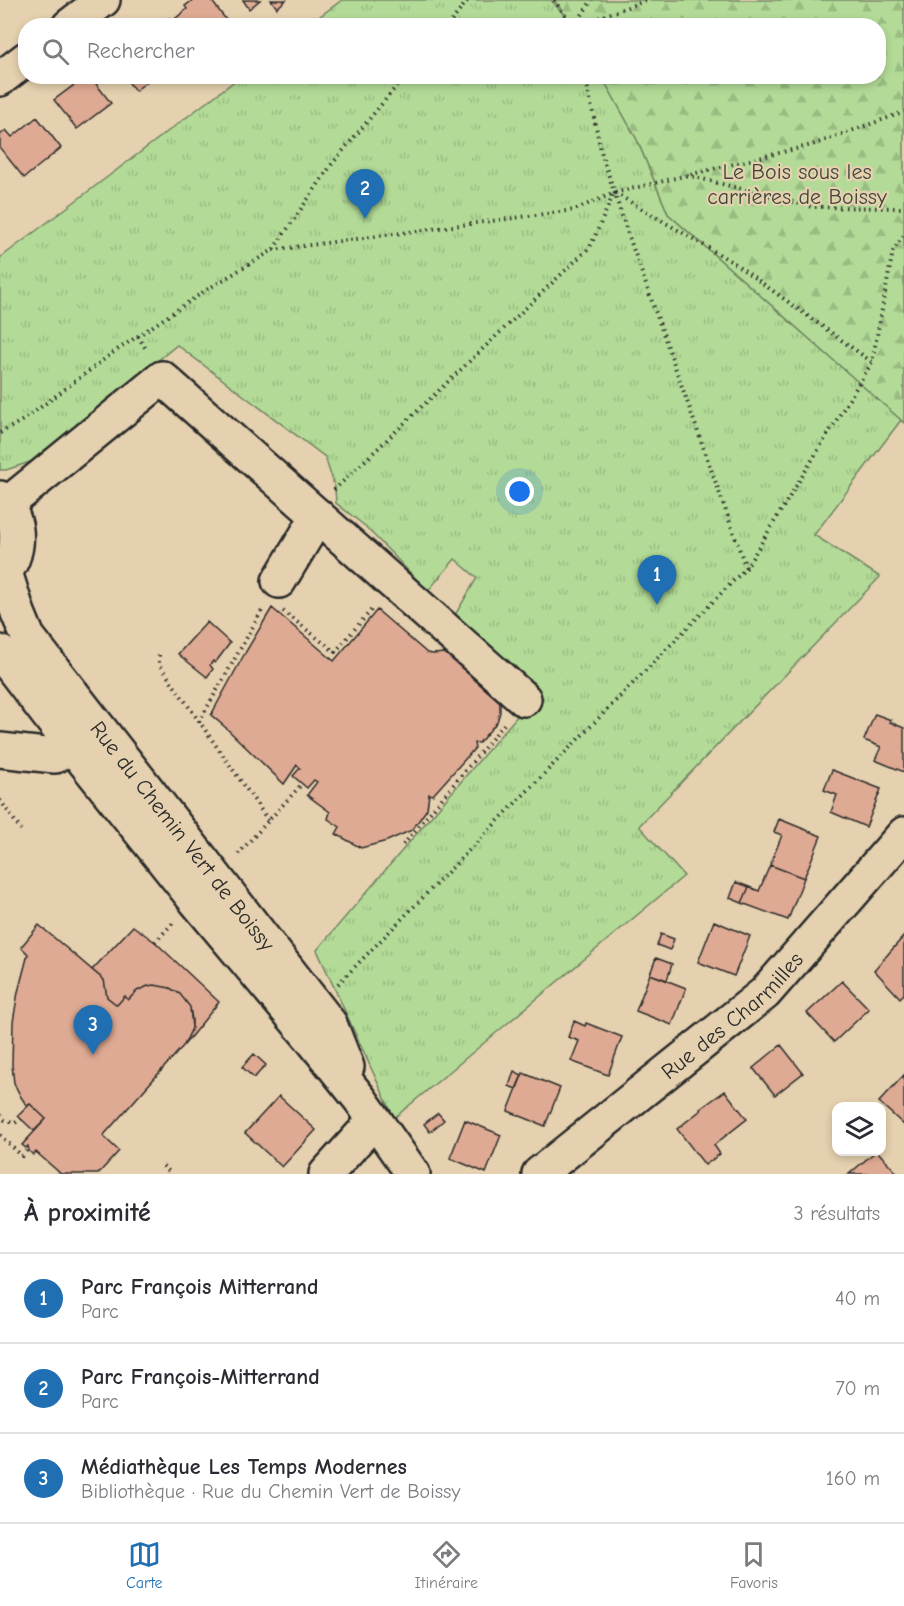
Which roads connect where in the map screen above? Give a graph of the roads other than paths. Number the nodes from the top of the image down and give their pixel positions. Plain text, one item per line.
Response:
1 (103, 0) edge
2 (79, 18) edge
3 (18, 65) edge
4 (0, 79) edge
5 (2, 500) edge
6 (318, 516) junction
7 (3, 574) edge
8 (274, 590) road end
9 (0, 652) edge
10 (524, 699) road end
11 (72, 746) junction
12 (0, 750) edge
13 (901, 842) edge
14 (367, 1110) junction
15 (326, 1174) edge
16 (413, 1174) edge
17 (539, 1174) edge

1 - 2 street
3 - 4 street
5 - 6 street
5 - 7 street
6 - 8 street
6 - 10 street
7 - 14 street, Rue du Chemin Vert de Boissy
9 - 11 street, Rue du Chemin Vert de Boissy
11 - 12 street
11 - 14 street, Rue du Chemin Vert de Boissy
13 - 17 street, Rue des Charmilles
14 - 15 street
14 - 16 street, Rue du Chemin Vert de Boissy

